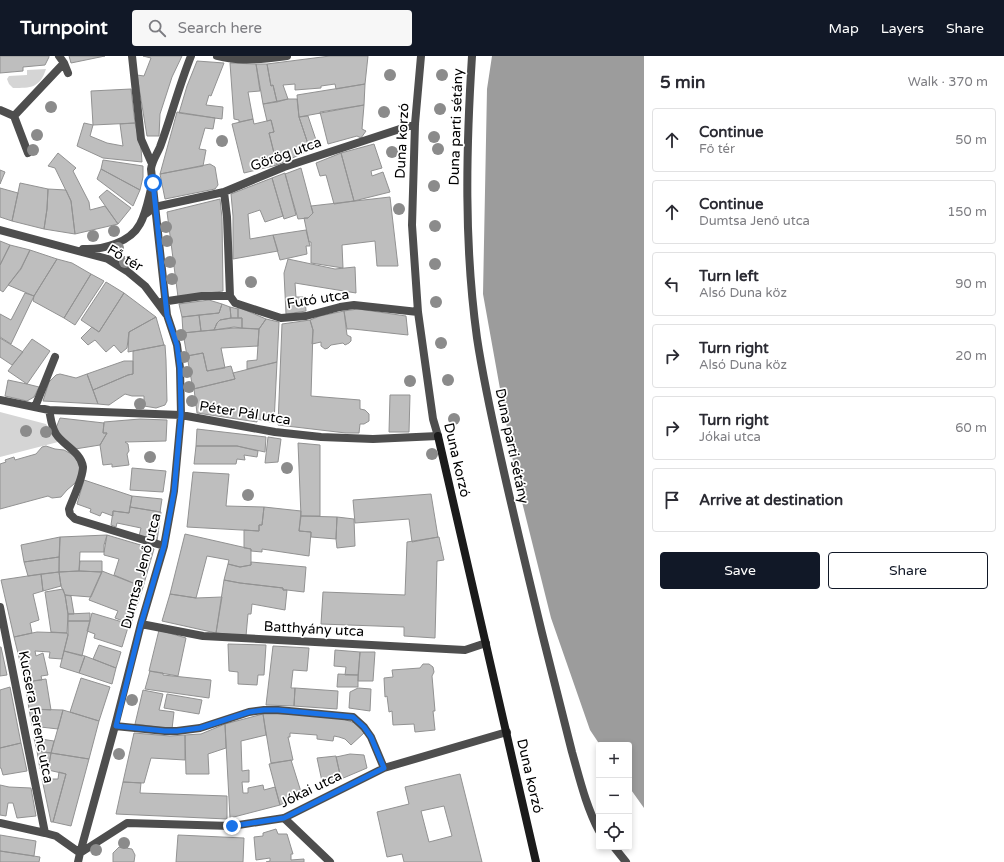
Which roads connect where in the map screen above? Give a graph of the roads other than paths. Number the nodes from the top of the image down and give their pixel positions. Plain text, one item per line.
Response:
1 (132, 56) edge
2 (191, 56) edge
3 (217, 56) edge
4 (287, 56) edge
5 (421, 56) edge
6 (472, 56) edge
7 (62, 60) edge
8 (68, 73) dead end
9 (0, 110) edge
10 (14, 116) junction
11 (415, 124) junction
12 (28, 152) dead end
13 (152, 167) junction
14 (153, 183) junction
15 (224, 192) junction
16 (166, 205) joint
17 (156, 208) junction
18 (144, 215) junction
19 (0, 230) edge
20 (70, 249) junction
21 (230, 296) junction
22 (162, 302) junction
23 (418, 312) junction
24 (167, 315) joint
25 (55, 357) dead end
26 (0, 400) edge
27 (35, 407) junction
28 (49, 410) junction
29 (181, 415) junction
30 (438, 436) junction
31 (164, 546) junction
32 (0, 607) edge
33 (141, 624) junction
34 (486, 643) junction
35 (116, 726) junction
36 (507, 732) junction
37 (384, 768) junction
38 (284, 818) junction
39 (0, 823) edge
40 (596, 825) edge
41 (46, 832) junction
42 (616, 850) edge
43 (80, 853) junction
44 (78, 862) edge
45 (330, 862) edge
46 (536, 862) edge
47 (626, 862) edge

1 - 13 street, Fő tér
2 - 13 street
3 - 4 street
5 - 11 street, Duna korzó
6 - 40 street, Duna parti sétány
7 - 8 street
7 - 10 street
9 - 10 street
10 - 12 street
11 - 15 street, Görög utca
11 - 23 street, Duna korzó
13 - 14 street, Fő tér
14 - 17 street, Fő tér
14 - 18 street, Fő tér
15 - 16 street, Görög utca
15 - 21 street
16 - 17 street, Fő tér
17 - 18 street, Fő tér
17 - 22 street, Fő tér
18 - 20 street, Fő tér
19 - 20 street, Fő tér
20 - 22 street, Fő tér
21 - 22 street
21 - 23 street, Futó utca
22 - 24 street, Fő tér
23 - 30 street, Duna korzó
24 - 29 street, Dumtsa Jenő utca
25 - 27 street
26 - 27 street, Péter Pál utca
27 - 28 street, Péter Pál utca
28 - 29 street, Péter Pál utca
28 - 31 street
29 - 30 street, Péter Pál utca
29 - 31 street, Dumtsa Jenő utca
30 - 34 street, Duna korzó
31 - 33 street, Dumtsa Jenő utca
32 - 41 street, Kucsera Ferenc utca
33 - 34 street, Batthyány utca
33 - 35 street, Dumtsa Jenő utca
34 - 36 street, Duna korzó
35 - 37 street
35 - 43 street, Dumtsa Jenő utca
36 - 37 street, Jókai utca
36 - 46 street, Duna korzó
37 - 38 street, Jókai utca
38 - 43 street, Jókai utca
38 - 45 street
39 - 41 street
41 - 43 street
42 - 47 street
43 - 44 street, Dumtsa Jenő utca

